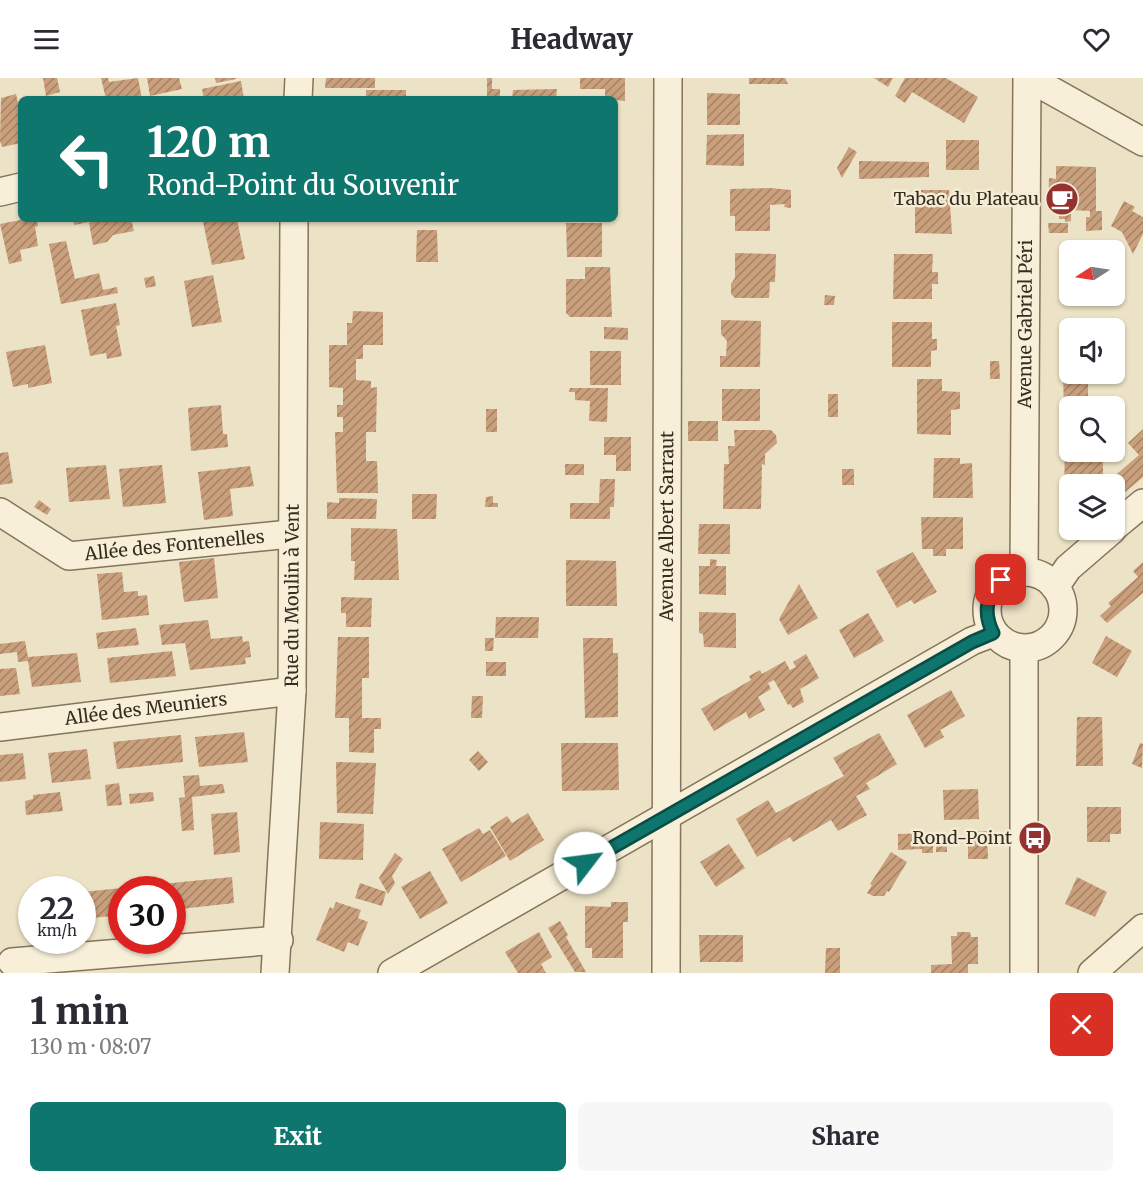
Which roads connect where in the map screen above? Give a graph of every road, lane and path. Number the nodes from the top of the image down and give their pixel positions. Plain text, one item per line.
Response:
1 (299, 78) edge
2 (668, 78) edge
3 (1028, 78) edge
4 (298, 96) edge
5 (1143, 142) edge
6 (18, 188) edge
7 (0, 192) edge
8 (294, 222) edge
9 (1143, 502) edge
10 (0, 512) edge
11 (1125, 518) edge
12 (290, 534) junction
13 (1100, 540) edge
14 (1024, 572) junction
15 (1055, 587) junction
16 (993, 633) junction
17 (1024, 649) junction
18 (292, 691) junction
19 (0, 727) edge
20 (667, 816) junction
21 (1143, 928) edge
22 (279, 940) junction
23 (12, 963) dead end
24 (275, 973) edge
25 (392, 973) edge
26 (666, 973) edge
27 (1024, 973) edge
28 (1092, 973) edge

1 - 4 street
2 - 20 street, Avenue Albert Sarraut
3 - 5 street
3 - 14 street, Avenue Gabriel Péri
6 - 7 street
8 - 12 street, Rue du Moulin à Vent
9 - 11 street
10 - 12 street, Allée des Fontenelles
12 - 18 street, Rue du Moulin à Vent
13 - 15 street
14 - 15 street
14 - 16 street
15 - 17 street
16 - 17 street
16 - 20 street
17 - 27 street
18 - 19 street, Allée des Meuniers
18 - 22 street, Rue du Moulin à Vent
20 - 25 street
20 - 26 street, Avenue Albert Sarraut
21 - 28 street
22 - 23 street
22 - 24 street, Rue du Moulin à Vent

